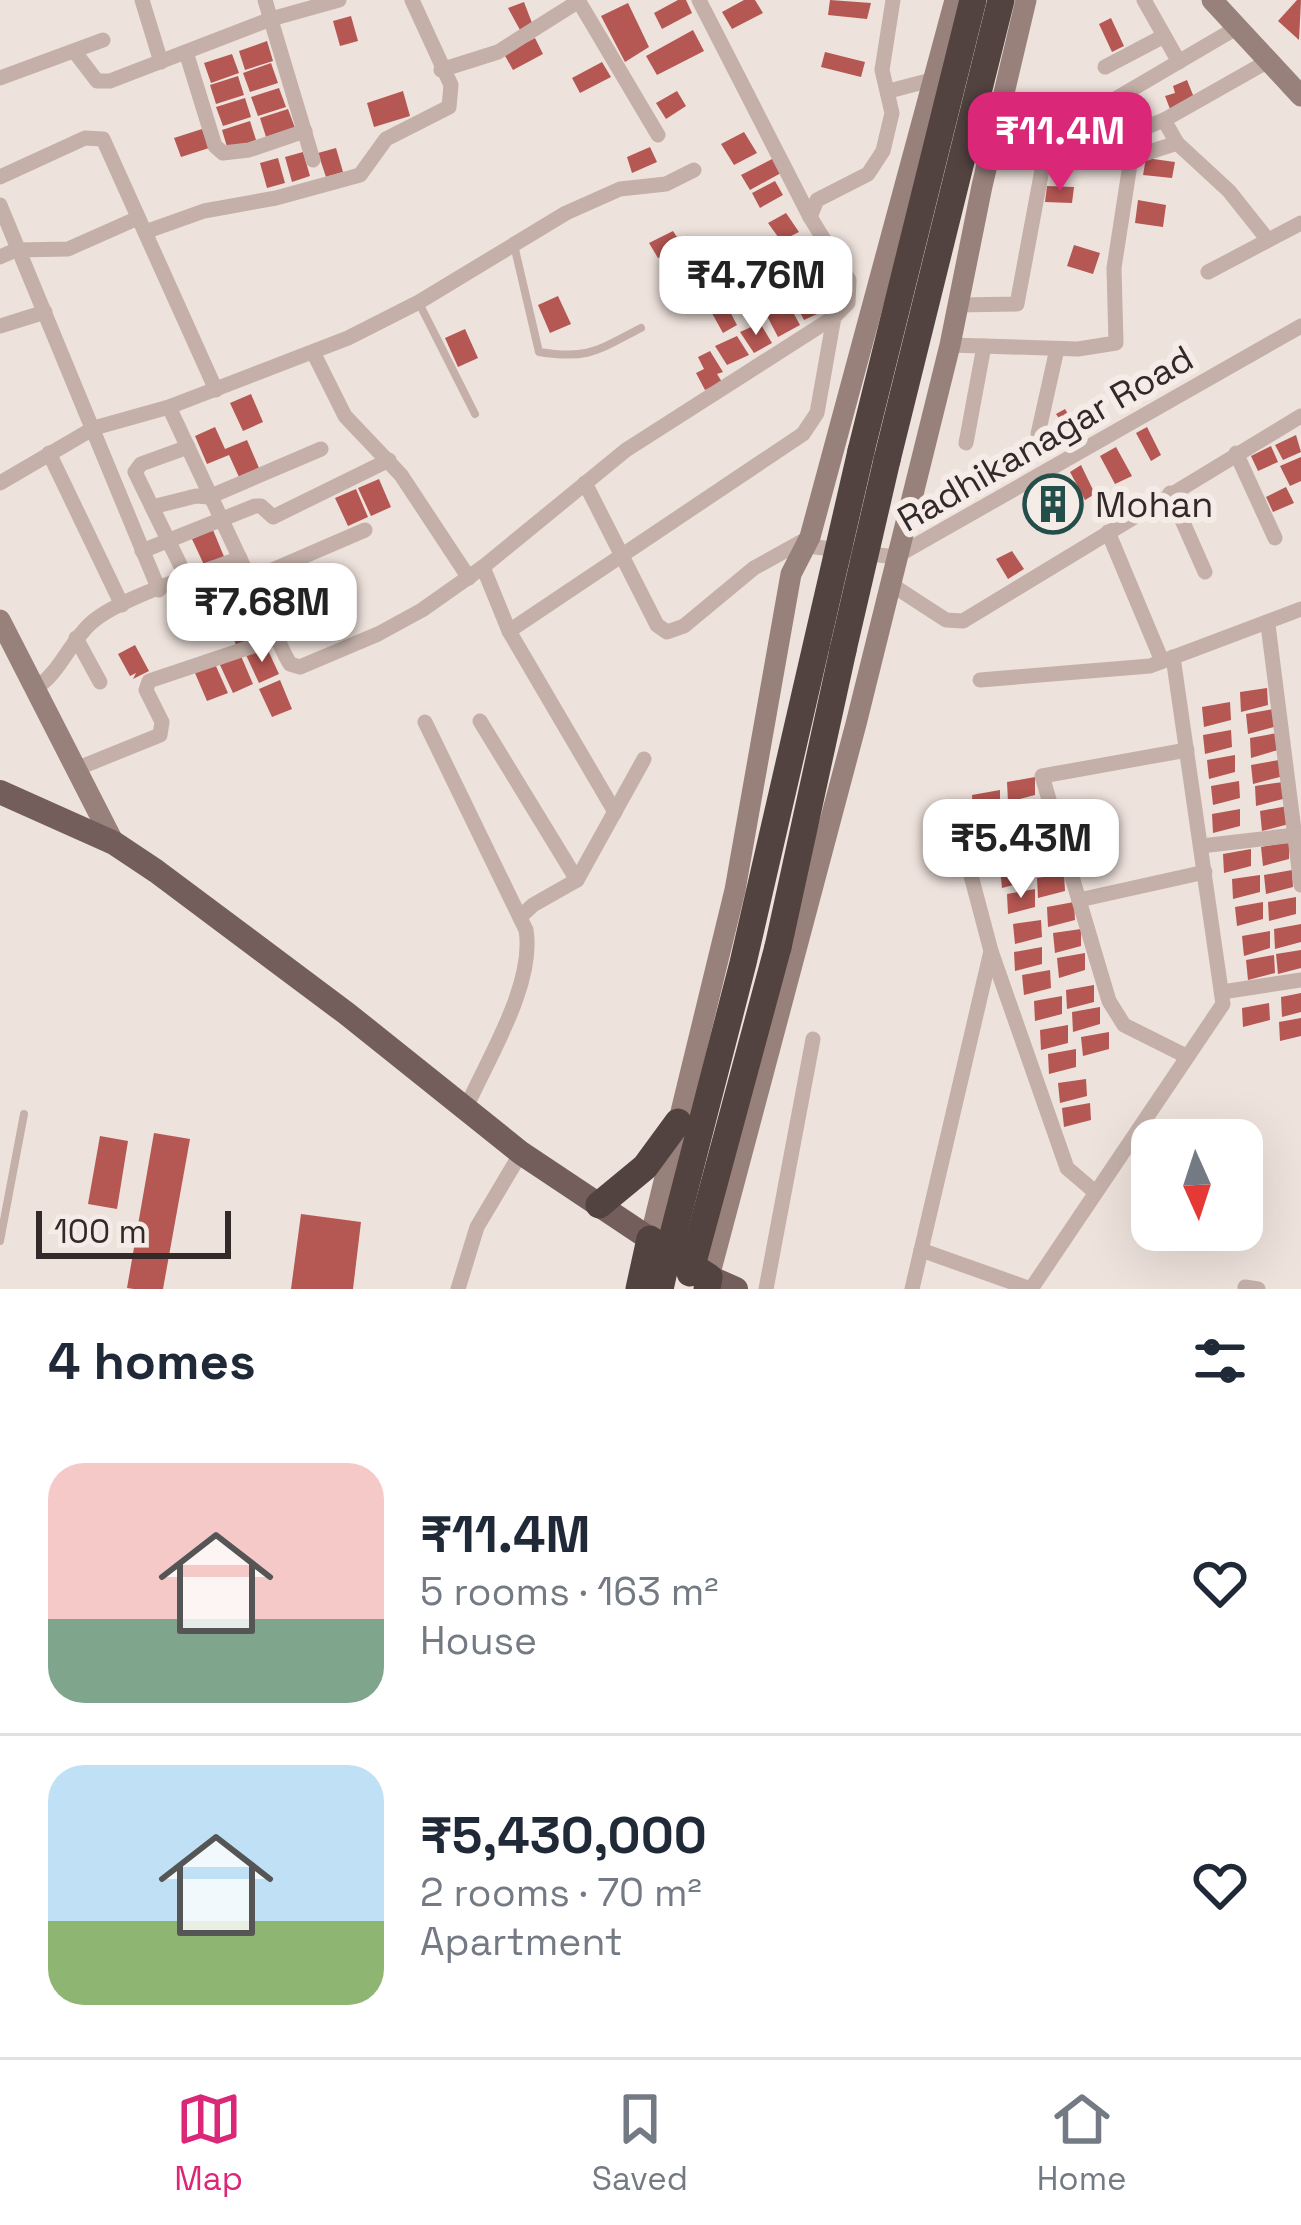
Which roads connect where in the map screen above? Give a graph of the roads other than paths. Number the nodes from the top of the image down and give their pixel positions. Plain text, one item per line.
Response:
1 (142, 0) edge
2 (265, 0) edge
3 (339, 0) edge
4 (412, 0) edge
5 (578, 0) edge
6 (699, 0) edge
7 (892, 0) edge
8 (955, 0) edge
9 (973, 0) edge
10 (1001, 0) edge
11 (1026, 0) edge
12 (1144, 0) edge
13 (1212, 0) edge
14 (271, 19) junction
15 (1238, 27) junction
16 (1165, 36) junction
17 (103, 40) dead end
18 (74, 51) junction
19 (185, 52) junction
20 (1270, 60) junction
21 (161, 62) junction
22 (1179, 62) junction
23 (1105, 67) dead end
24 (441, 70) junction
25 (0, 78) edge
26 (935, 79) junction
27 (889, 91) junction
28 (1301, 96) edge
29 (1062, 118) dead end
30 (1164, 120) junction
31 (305, 131) junction
32 (658, 135) dead end
33 (1112, 141) junction
34 (1177, 143) junction
35 (991, 146) junction
36 (1131, 158) junction
37 (1044, 159) junction
38 (314, 160) dead end
39 (694, 170) dead end
40 (0, 177) edge
41 (0, 205) edge
42 (810, 217) junction
43 (1301, 223) edge
44 (142, 225) junction
45 (1268, 240) junction
46 (514, 245) junction
47 (8, 253) edge
48 (1208, 272) dead end
49 (418, 302) junction
50 (957, 305) junction
51 (45, 313) junction
52 (834, 317) junction
53 (0, 326) edge
54 (1301, 326) edge
55 (641, 328) dead end
56 (950, 345) junction
57 (984, 346) junction
58 (1057, 349) junction
59 (313, 352) junction
60 (217, 390) junction
61 (170, 407) junction
62 (475, 414) dead end
63 (1297, 418) edge
64 (94, 428) junction
65 (1038, 434) dead end
66 (1301, 438) edge
67 (966, 443) dead end
68 (188, 447) junction
69 (321, 449) dead end
70 (49, 453) junction
71 (1236, 453) junction
72 (388, 460) junction
73 (0, 483) edge
74 (586, 483) junction
75 (1170, 494) junction
76 (208, 497) junction
77 (152, 507) junction
78 (222, 521) junction
79 (365, 530) dead end
80 (1108, 532) junction
81 (1275, 538) dead end
82 (168, 541) junction
83 (809, 541) junction
84 (142, 551) junction
85 (895, 557) junction
86 (241, 558) junction
87 (623, 558) junction
88 (476, 572) junction
89 (1205, 572) dead end
90 (187, 579) junction
91 (249, 580) junction
92 (889, 583) junction
93 (159, 590) junction
94 (122, 605) junction
95 (1301, 609) edge
96 (0, 620) edge
97 (1268, 625) junction
98 (508, 632) junction
99 (76, 638) junction
100 (278, 638) junction
101 (1168, 659) junction
102 (980, 680) dead end
103 (100, 682) dead end
104 (36, 688) junction
105 (480, 721) dead end
106 (424, 722) dead end
107 (1301, 723) edge
108 (1281, 731) junction
109 (1187, 750) junction
110 (644, 759) dead end
111 (76, 769) junction
112 (0, 792) edge
113 (615, 812) junction
114 (1294, 835) junction
115 (114, 843) junction
116 (1201, 846) junction
117 (965, 853) dead end
118 (1204, 872) junction
119 (577, 880) junction
120 (1301, 885) edge
121 (1079, 900) junction
122 (520, 917) junction
123 (991, 951) junction
124 (1301, 980) edge
125 (1222, 992) junction
126 (813, 1039) dead end
127 (1186, 1056) junction
128 (466, 1108) junction
129 (25, 1114) dead end
130 (677, 1122) junction
131 (521, 1153) junction
132 (1095, 1192) junction
133 (599, 1205) junction
134 (650, 1239) junction
135 (0, 1241) edge
136 (921, 1250) junction
137 (701, 1285) edge
138 (458, 1289) edge
139 (639, 1289) edge
140 (660, 1289) edge
141 (736, 1289) edge
142 (766, 1289) edge
143 (912, 1289) edge
144 (1031, 1289) edge

1 - 21 street
2 - 14 street
3 - 14 street
4 - 24 street
5 - 24 street
5 - 32 street
6 - 42 street
7 - 27 street
8 - 26 main road
9 - 140 highway, bridge
10 - 137 highway, bridge
11 - 35 main road
12 - 16 street
13 - 15 main road
14 - 19 street
14 - 31 street
15 - 20 main road
15 - 22 street
16 - 22 street
16 - 23 street
17 - 18 street
18 - 21 street
18 - 25 street
19 - 21 street
19 - 31 street
20 - 28 main road
20 - 30 street
22 - 29 street
24 - 44 street
26 - 27 street
26 - 83 main road
27 - 42 street
30 - 33 street
30 - 34 street
31 - 38 street
33 - 36 street
33 - 37 street
34 - 36 street
34 - 45 street
35 - 37 street
35 - 50 main road
36 - 58 street
37 - 50 street
39 - 46 street
40 - 44 street
41 - 47 street
42 - 52 street
43 - 45 street
44 - 47 street
44 - 60 street
45 - 48 street
46 - 49 street
46 - 55 lane
47 - 51 street
49 - 59 street
49 - 62 lane
50 - 56 main road
51 - 53 street
51 - 64 street
52 - 74 street
52 - 87 street
54 - 85 street, Radhikanagar Road
56 - 57 street
56 - 85 main road
57 - 58 street
57 - 67 street
58 - 65 street
59 - 60 street
59 - 72 street
60 - 61 street
61 - 64 street
61 - 68 street
63 - 66 street
63 - 71 street
64 - 70 street
64 - 84 street
68 - 76 street
68 - 77 street
69 - 76 street
70 - 73 street
70 - 94 street
71 - 75 street
71 - 81 street
72 - 78 street
72 - 88 street
74 - 87 street
74 - 88 street
75 - 80 street
75 - 89 street
76 - 77 street
76 - 78 street
77 - 82 street
78 - 82 street
78 - 86 street
79 - 91 street
80 - 92 street
80 - 101 street
82 - 84 street
82 - 90 street
83 - 85 street, Radhikanagar Road
83 - 87 street
83 - 130 main road
84 - 93 street
85 - 92 main road
86 - 90 street
86 - 91 street
87 - 98 street
88 - 98 street
88 - 100 street
90 - 93 street
91 - 100 street
92 - 137 main road
93 - 94 street
94 - 99 street
95 - 97 street
96 - 104 main road
97 - 101 street
97 - 108 street
98 - 113 street
99 - 103 street
99 - 104 street
100 - 111 street
101 - 102 street
101 - 109 street
104 - 111 main road
105 - 119 street
106 - 122 street
107 - 108 street
108 - 114 street
109 - 116 street
109 - 121 street
110 - 113 street
111 - 115 main road
112 - 115 main road
113 - 119 street
114 - 116 street
114 - 120 street
115 - 128 main road
116 - 118 street
117 - 123 street
118 - 121 street
118 - 125 street
119 - 122 street
121 - 127 street
122 - 128 street
123 - 132 street
123 - 136 street
124 - 125 street
125 - 127 street
126 - 142 street
127 - 132 street
128 - 131 main road
129 - 135 lane
130 - 133 highway
130 - 134 main road
131 - 133 main road
131 - 138 street
132 - 144 street
133 - 134 main road
134 - 137 highway
134 - 139 highway
136 - 143 street
136 - 144 street
137 - 141 main road

